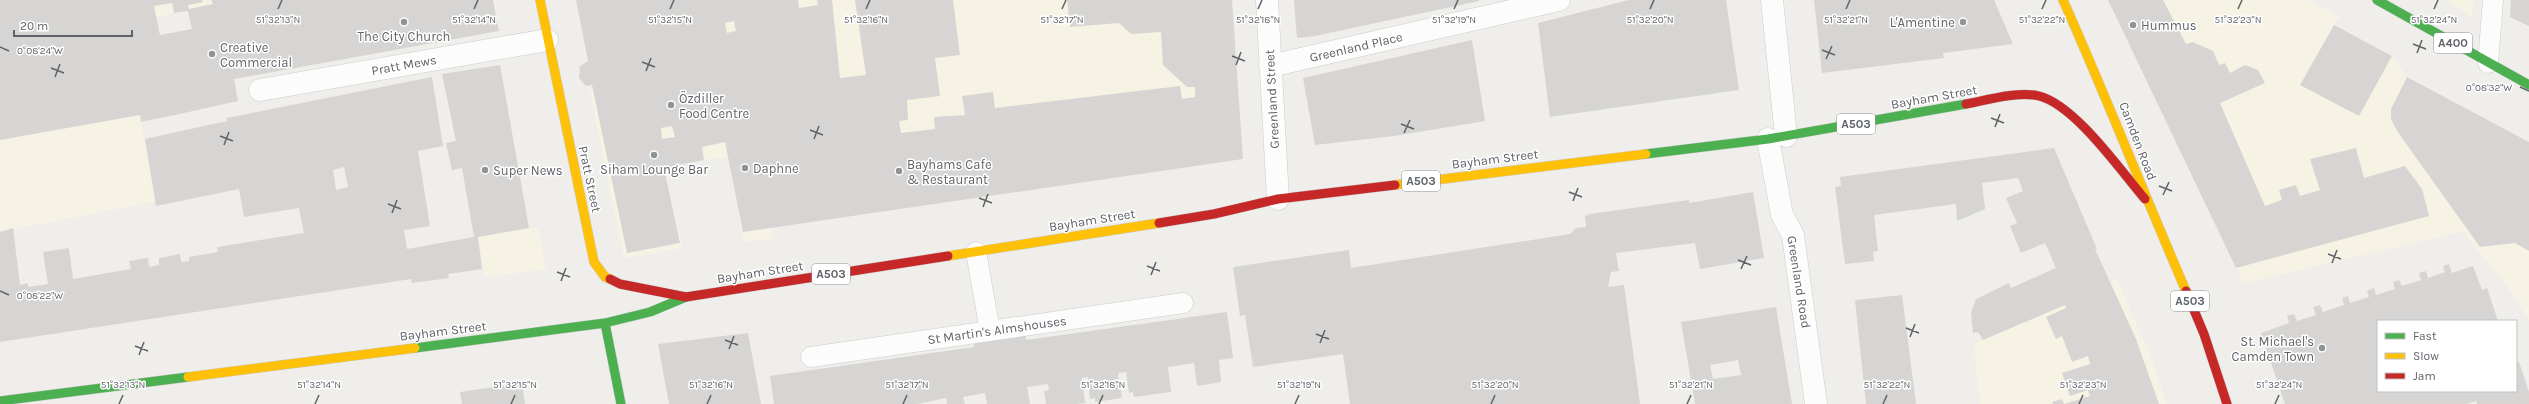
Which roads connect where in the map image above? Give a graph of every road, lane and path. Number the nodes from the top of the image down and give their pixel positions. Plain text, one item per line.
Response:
1 (540, 0) edge
2 (1266, 0) edge
3 (1559, 0) edge
4 (1772, 0) edge
5 (2063, 0) edge
6 (2377, 0) edge
7 (2493, 0) edge
8 (547, 40) junction
9 (2488, 63) junction
10 (1270, 66) junction
11 (2529, 85) edge
12 (260, 90) dead end
13 (1777, 138) junction
14 (1278, 199) junction
15 (2147, 201) junction
16 (976, 252) junction
17 (686, 297) junction
18 (1183, 303) dead end
19 (605, 323) junction
20 (990, 331) junction
21 (811, 357) dead end
22 (73, 397) edge
23 (0, 401) edge
24 (621, 404) edge
25 (1816, 404) edge
26 (2227, 404) edge

1 - 8 main road, Pratt Street / A503
2 - 10 street, Greenland Street
3 - 10 street, Greenland Place
4 - 13 street, Greenland Road
5 - 15 main road, Camden Road / A503
6 - 9 main road, A400
7 - 9 lane
8 - 12 street, Pratt Mews
8 - 17 main road, Pratt Street / A503
9 - 11 main road, A400
10 - 14 street, Greenland Street
13 - 14 main road, Bayham Street / A503
13 - 15 main road, Bayham Street / A503
13 - 25 street, Greenland Road
14 - 16 main road, Bayham Street / A503
15 - 26 main road, Camden Road / A503
16 - 17 main road, Bayham Street / A503
16 - 20 lane
17 - 19 main road, Bayham Street
18 - 20 lane, St Martin's Almshouses
19 - 22 main road, Bayham Street
19 - 24 main road
20 - 21 lane, St Martin's Almshouses
22 - 23 main road, Bayham Street

